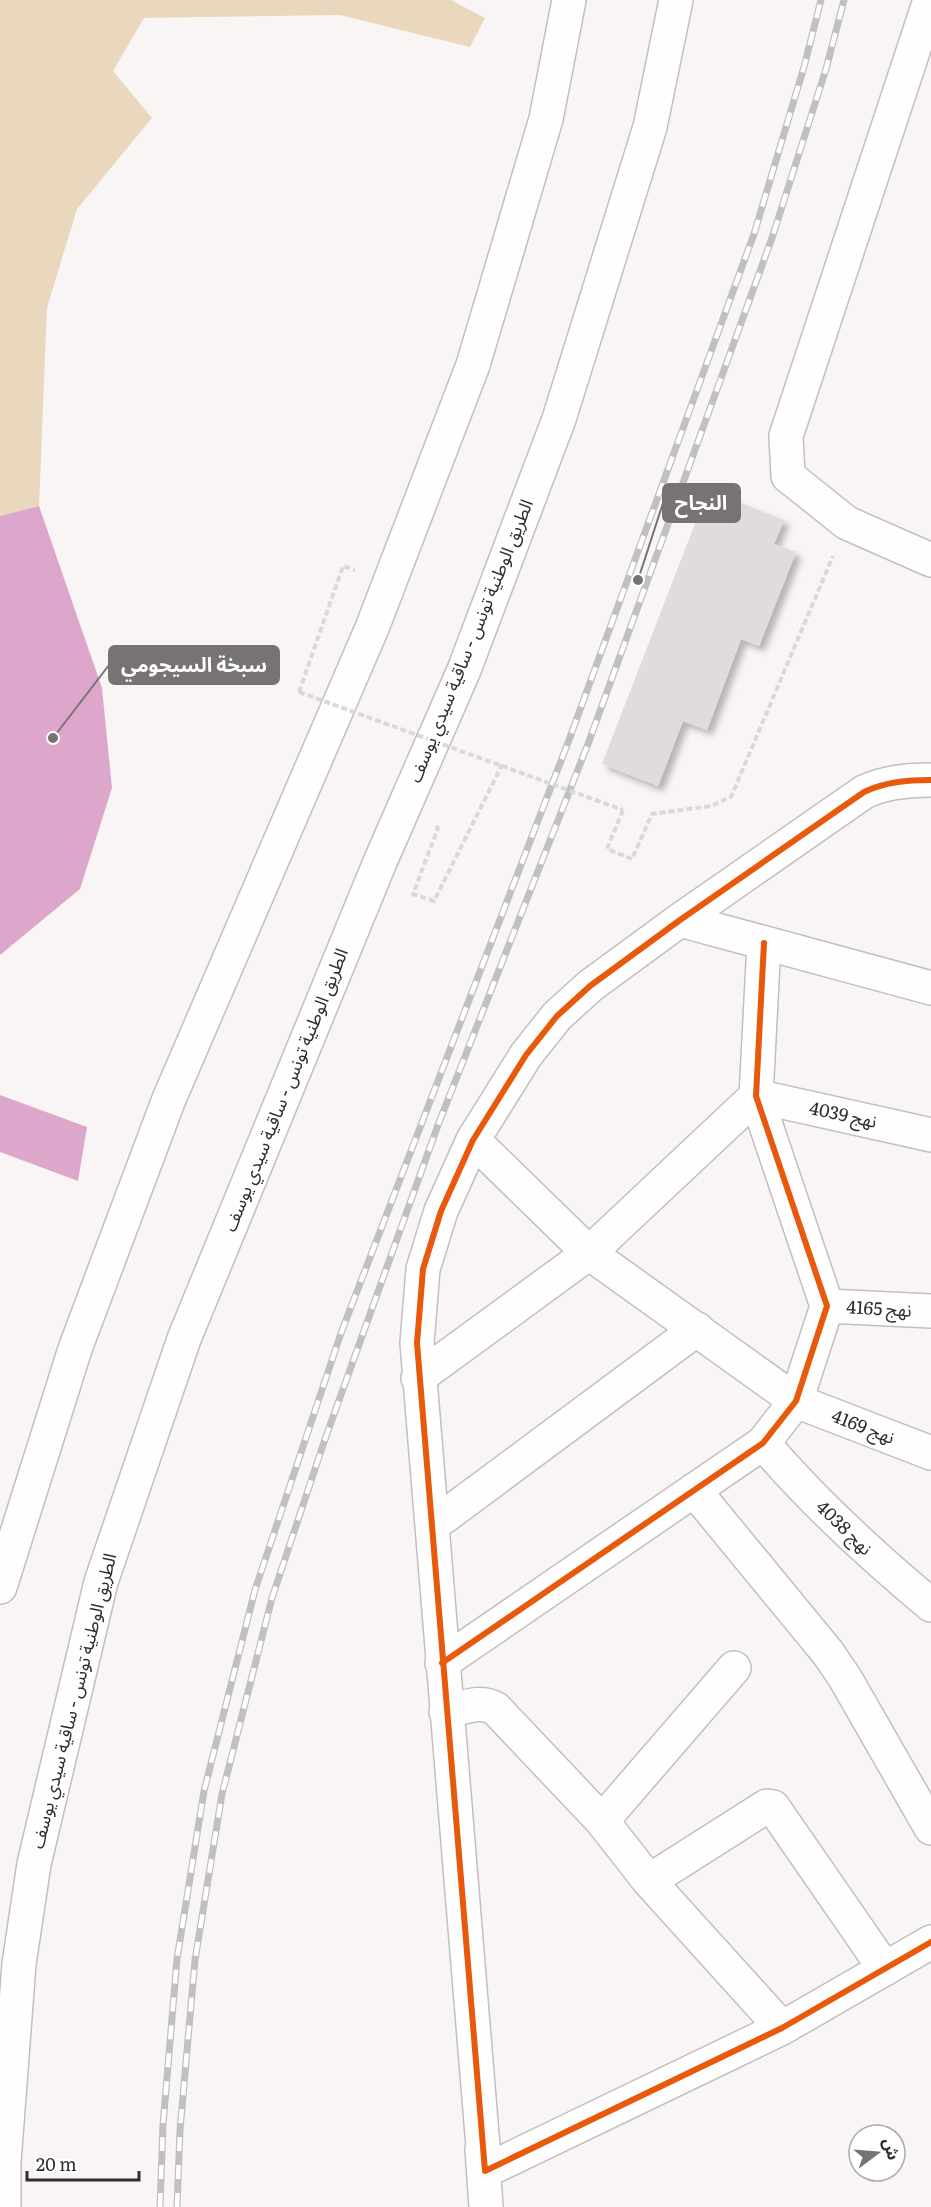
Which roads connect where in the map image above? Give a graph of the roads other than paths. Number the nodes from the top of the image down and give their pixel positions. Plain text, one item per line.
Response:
1 (569, 0) edge
2 (676, 0) edge
3 (930, 0) edge
4 (931, 560) edge
5 (931, 780) edge
6 (680, 920) junction
7 (764, 943) junction
8 (931, 988) edge
9 (756, 1096) junction
10 (931, 1135) edge
11 (473, 1140) junction
12 (589, 1253) junction
13 (827, 1306) junction
14 (931, 1311) edge
15 (697, 1329) junction
16 (418, 1378) junction
17 (796, 1401) junction
18 (763, 1443) junction
19 (931, 1453) edge
20 (694, 1490) junction
21 (433, 1525) junction
22 (0, 1587) edge
23 (931, 1605) edge
24 (442, 1663) junction
25 (734, 1668) dead end
26 (446, 1712) junction
27 (602, 1821) junction
28 (931, 1828) edge
29 (649, 1881) junction
30 (931, 1942) edge
31 (885, 1969) junction
32 (782, 2028) junction
33 (482, 2149) junction
34 (4, 2207) edge
35 (486, 2207) edge

1 - 22 main road
2 - 34 main road, الطريق الوطنية تونس - ساقية سيدي يوسف
3 - 4 main road
5 - 6 main road
6 - 7 main road
6 - 11 main road
7 - 8 main road
7 - 9 main road
9 - 10 main road, نهج 4039
9 - 12 main road
9 - 13 main road
11 - 12 main road, نهج 4169
11 - 16 main road
12 - 15 main road, نهج 4169
12 - 16 main road
13 - 14 main road, نهج 4165
13 - 17 main road
15 - 17 main road, نهج 4169
15 - 21 main road
16 - 21 main road
17 - 18 main road
17 - 19 main road, نهج 4169
18 - 20 main road
18 - 23 main road, نهج 4038
20 - 24 main road
20 - 28 main road
21 - 24 main road
24 - 26 main road
25 - 27 main road
26 - 27 main road
26 - 33 main road
27 - 29 main road
29 - 31 main road
29 - 32 main road
30 - 31 main road
31 - 32 main road
32 - 33 main road
33 - 35 main road

